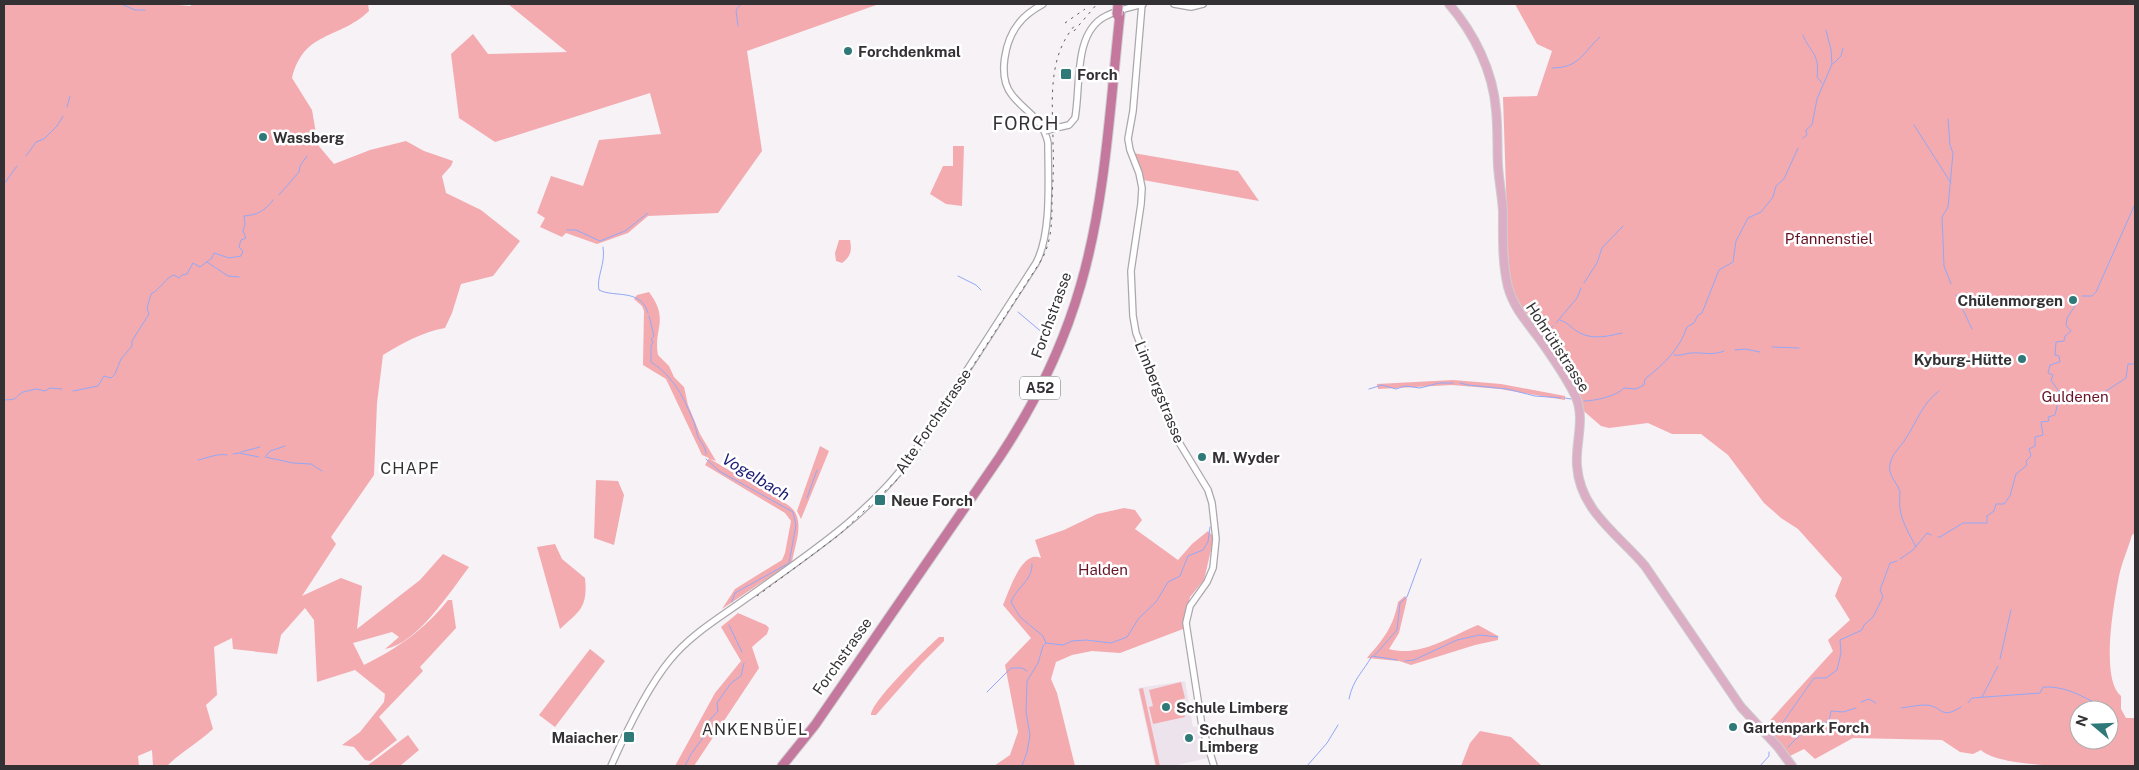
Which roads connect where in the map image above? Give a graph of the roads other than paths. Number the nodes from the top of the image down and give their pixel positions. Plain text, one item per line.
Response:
1 (1043, 4) edge
2 (1143, 4) edge
3 (1174, 4) edge
4 (1203, 4) edge
5 (1449, 4) edge
6 (1120, 8) edge
7 (1046, 131) junction
8 (611, 766) edge
9 (778, 766) edge
10 (782, 766) edge
11 (1214, 766) edge
12 (1792, 766) edge

1 - 7 street
2 - 7 street, bridge
2 - 11 street, Limbergstrasse
3 - 4 street
5 - 12 main road, Hohrütistrasse
6 - 9 highway, Forchstrasse / A52
6 - 10 highway, Forchstrasse / A52
7 - 8 street, Alte Forchstrasse

